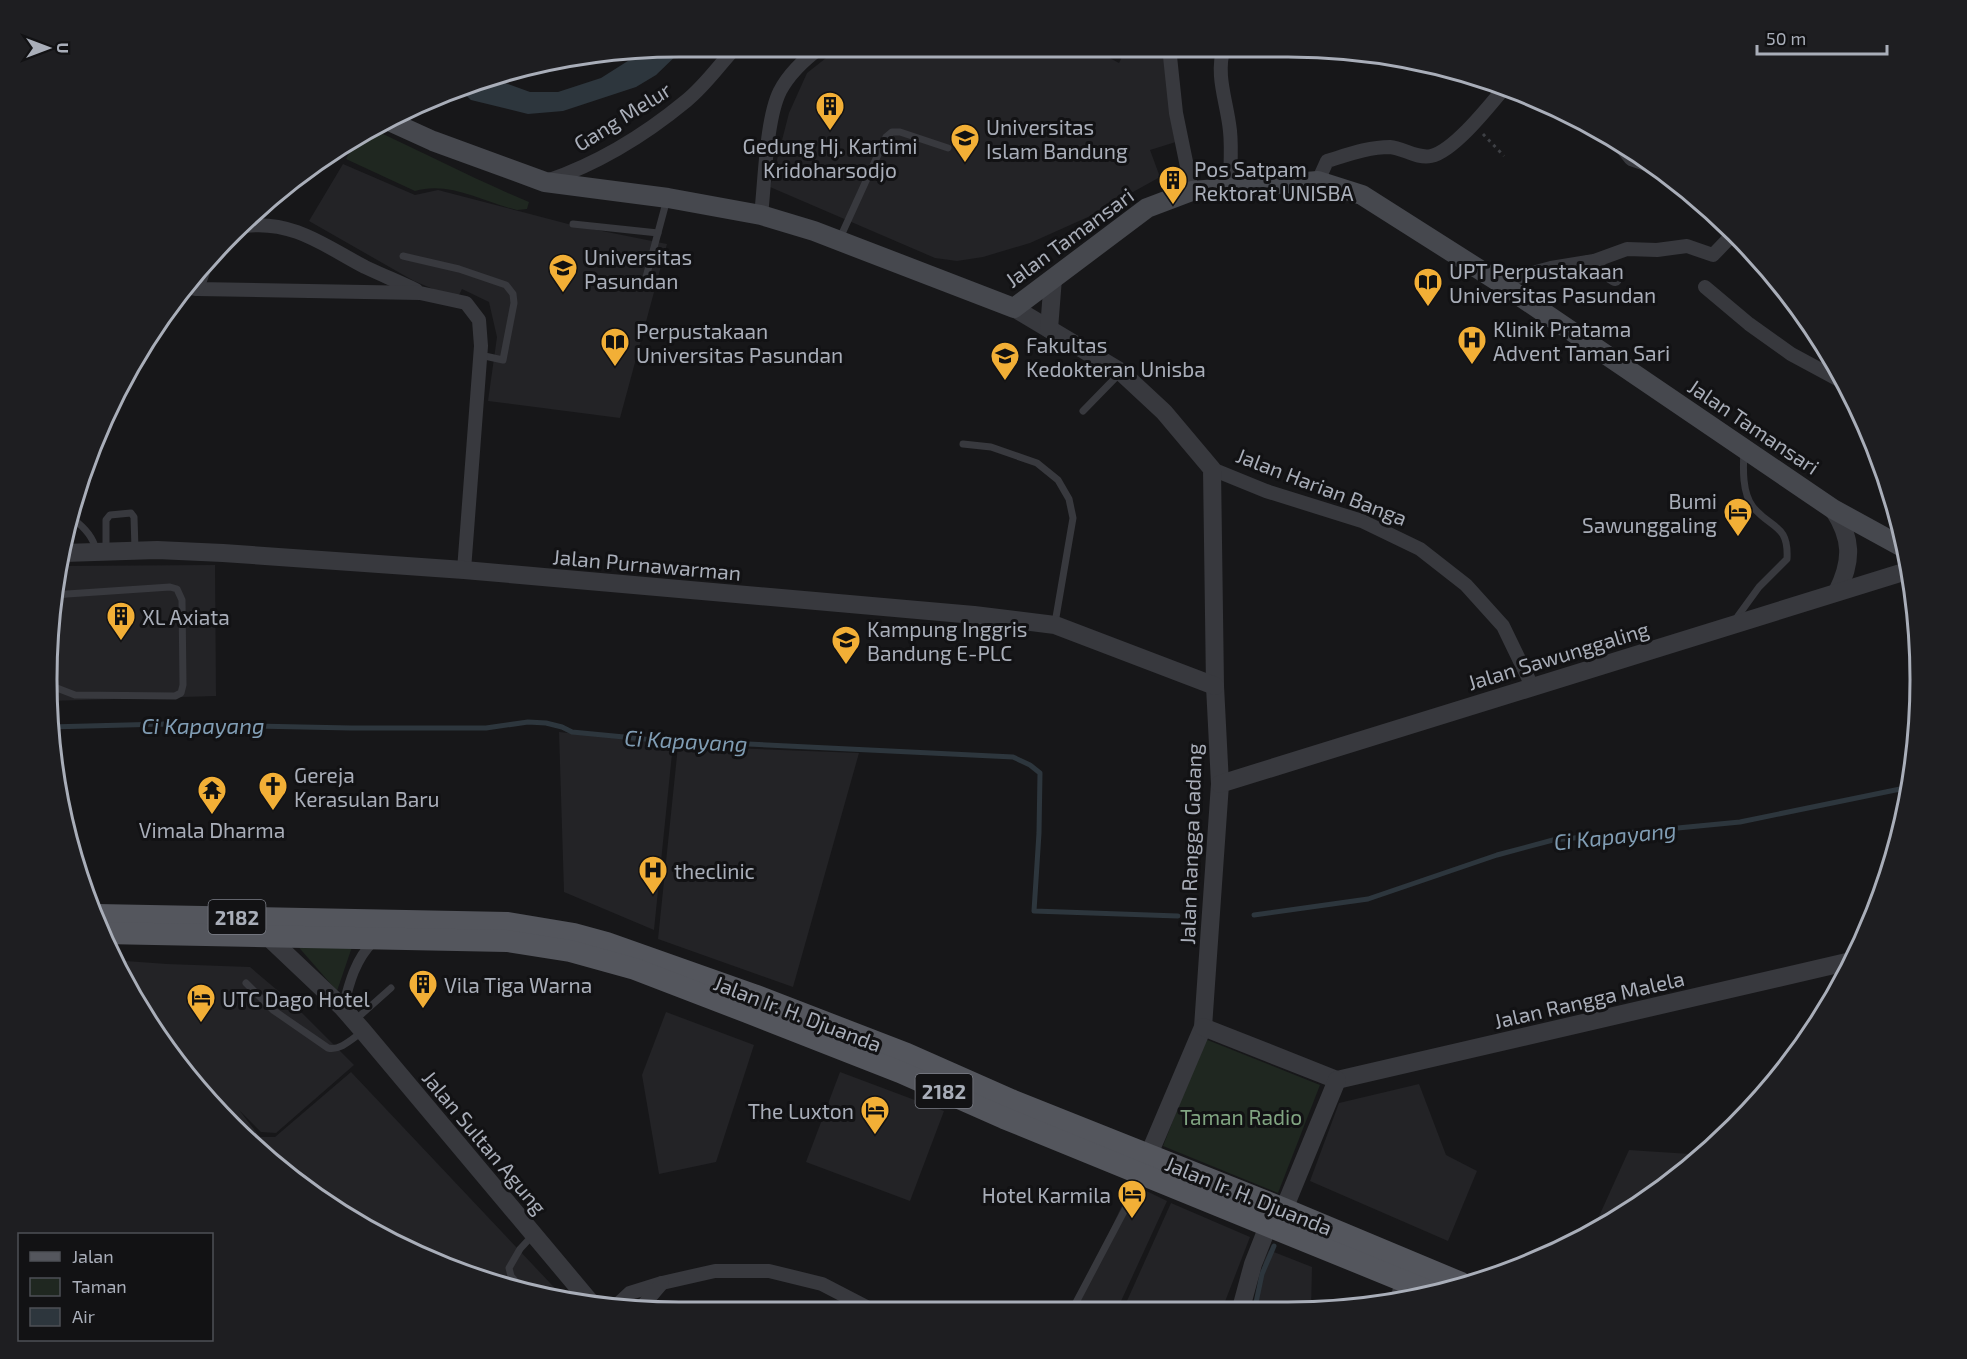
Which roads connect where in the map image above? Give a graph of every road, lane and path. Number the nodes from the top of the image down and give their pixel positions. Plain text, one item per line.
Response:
1 (726, 57) edge
2 (806, 57) edge
3 (1170, 57) edge
4 (1221, 57) edge
5 (1499, 94) edge
6 (398, 124) edge
7 (1473, 124) junction
8 (948, 148) dead end
9 (1504, 156) dead end
10 (1318, 181) junction
11 (545, 182) junction
12 (1230, 188) junction
13 (1192, 191) junction
14 (668, 198) junction
15 (760, 215) junction
16 (573, 224) dead end
17 (253, 226) edge
18 (658, 233) junction
19 (1728, 239) edge
20 (838, 240) junction
21 (403, 255) dead end
22 (1588, 262) junction
23 (1053, 278) junction
24 (1615, 279) dead end
25 (645, 281) dead end
26 (1499, 282) junction
27 (1704, 287) dead end
28 (196, 288) edge
29 (420, 292) junction
30 (1014, 308) junction
31 (1049, 329) junction
32 (480, 355) junction
33 (1120, 372) junction
34 (1831, 376) edge
35 (1083, 411) dead end
36 (963, 444) dead end
37 (1744, 448) junction
38 (1212, 469) junction
39 (1833, 509) junction
40 (77, 523) edge
41 (1895, 543) edge
42 (135, 551) junction
43 (101, 552) junction
44 (70, 553) edge
45 (464, 570) junction
46 (1901, 573) edge
47 (1838, 592) junction
48 (63, 594) edge
49 (1732, 624) junction
50 (1055, 626) junction
51 (1215, 686) junction
52 (1532, 686) junction
53 (57, 688) edge
54 (1220, 784) junction
55 (103, 915) edge
56 (111, 933) edge
57 (266, 935) junction
58 (376, 939) junction
59 (572, 942) junction
60 (1842, 963) edge
61 (246, 983) dead end
62 (391, 988) dead end
63 (353, 1020) junction
64 (1203, 1027) junction
65 (1337, 1080) junction
66 (1144, 1164) junction
67 (1284, 1209) junction
68 (1268, 1226) junction
69 (533, 1235) junction
70 (514, 1280) edge
71 (1453, 1280) edge
72 (662, 1282) junction
73 (1395, 1293) edge
74 (584, 1295) edge
75 (623, 1299) edge
76 (646, 1301) edge
77 (857, 1302) edge
78 (1076, 1302) edge
79 (1243, 1302) edge

1 - 11 street, Gang Melur
2 - 15 street
3 - 13 street
4 - 12 street
5 - 7 street
6 - 11 main road, Jalan Tamansari
7 - 9 path
7 - 10 street
8 - 20 lane
10 - 12 main road, Jalan Tamansari
10 - 26 main road, Jalan Tamansari
11 - 14 main road, Jalan Tamansari
12 - 13 main road, Jalan Tamansari
13 - 23 main road, Jalan Tamansari
14 - 15 main road, Jalan Tamansari
14 - 18 lane
15 - 20 main road, Jalan Tamansari
16 - 18 lane
17 - 29 street
18 - 25 lane
19 - 22 street
20 - 30 main road, Jalan Tamansari
21 - 32 lane
22 - 24 street
22 - 26 street
23 - 30 main road, Jalan Tamansari
23 - 31 street
26 - 37 main road, Jalan Tamansari
27 - 34 street
28 - 29 street
29 - 32 street
30 - 31 street, Jalan Harian Banga
31 - 33 street, Jalan Harian Banga
32 - 45 street
33 - 35 lane
33 - 38 street, Jalan Harian Banga
36 - 50 lane
37 - 39 main road, Jalan Tamansari
37 - 49 lane
38 - 51 street, Jalan Rangga Gadang
38 - 52 street, Jalan Harian Banga
39 - 41 main road, Jalan Tamansari
39 - 47 street
40 - 43 lane
42 - 43 street, Jalan Purnawarman
42 - 43 lane
42 - 45 street, Jalan Purnawarman
43 - 44 street, Jalan Purnawarman
45 - 50 street, Jalan Purnawarman
46 - 47 street, Jalan Sawunggaling
47 - 49 street, Jalan Sawunggaling
48 - 53 lane
49 - 52 street, Jalan Sawunggaling
50 - 51 street, Jalan Purnawarman
51 - 54 street, Jalan Rangga Gadang
52 - 54 street, Jalan Sawunggaling
54 - 64 street, Jalan Rangga Gadang
55 - 59 main road, Jalan Ir. H. Djuanda / 2182
56 - 57 main road, Jalan Ir. H. Djuanda / 2182
57 - 58 main road, Jalan Ir. H. Djuanda / 2182
57 - 63 street, Jalan Sultan Agung
58 - 59 main road, Jalan Ir. H. Djuanda / 2182
58 - 63 street
59 - 66 main road, Jalan Ir. H. Djuanda / 2182
60 - 65 street, Jalan Rangga Malela
61 - 63 lane
62 - 63 lane
63 - 69 street, Jalan Sultan Agung
64 - 65 street
64 - 66 street, Jalan Rangga Gadang
65 - 67 street
66 - 67 main road, Jalan Ir. H. Djuanda / 2182
66 - 68 main road, Jalan Ir. H. Djuanda / 2182
66 - 78 lane
67 - 71 main road, Jalan Ir. H. Djuanda / 2182
68 - 73 main road, Jalan Ir. H. Djuanda / 2182
68 - 79 street
69 - 70 lane
69 - 74 street, Jalan Sultan Agung
72 - 75 street
72 - 76 street
72 - 77 street

